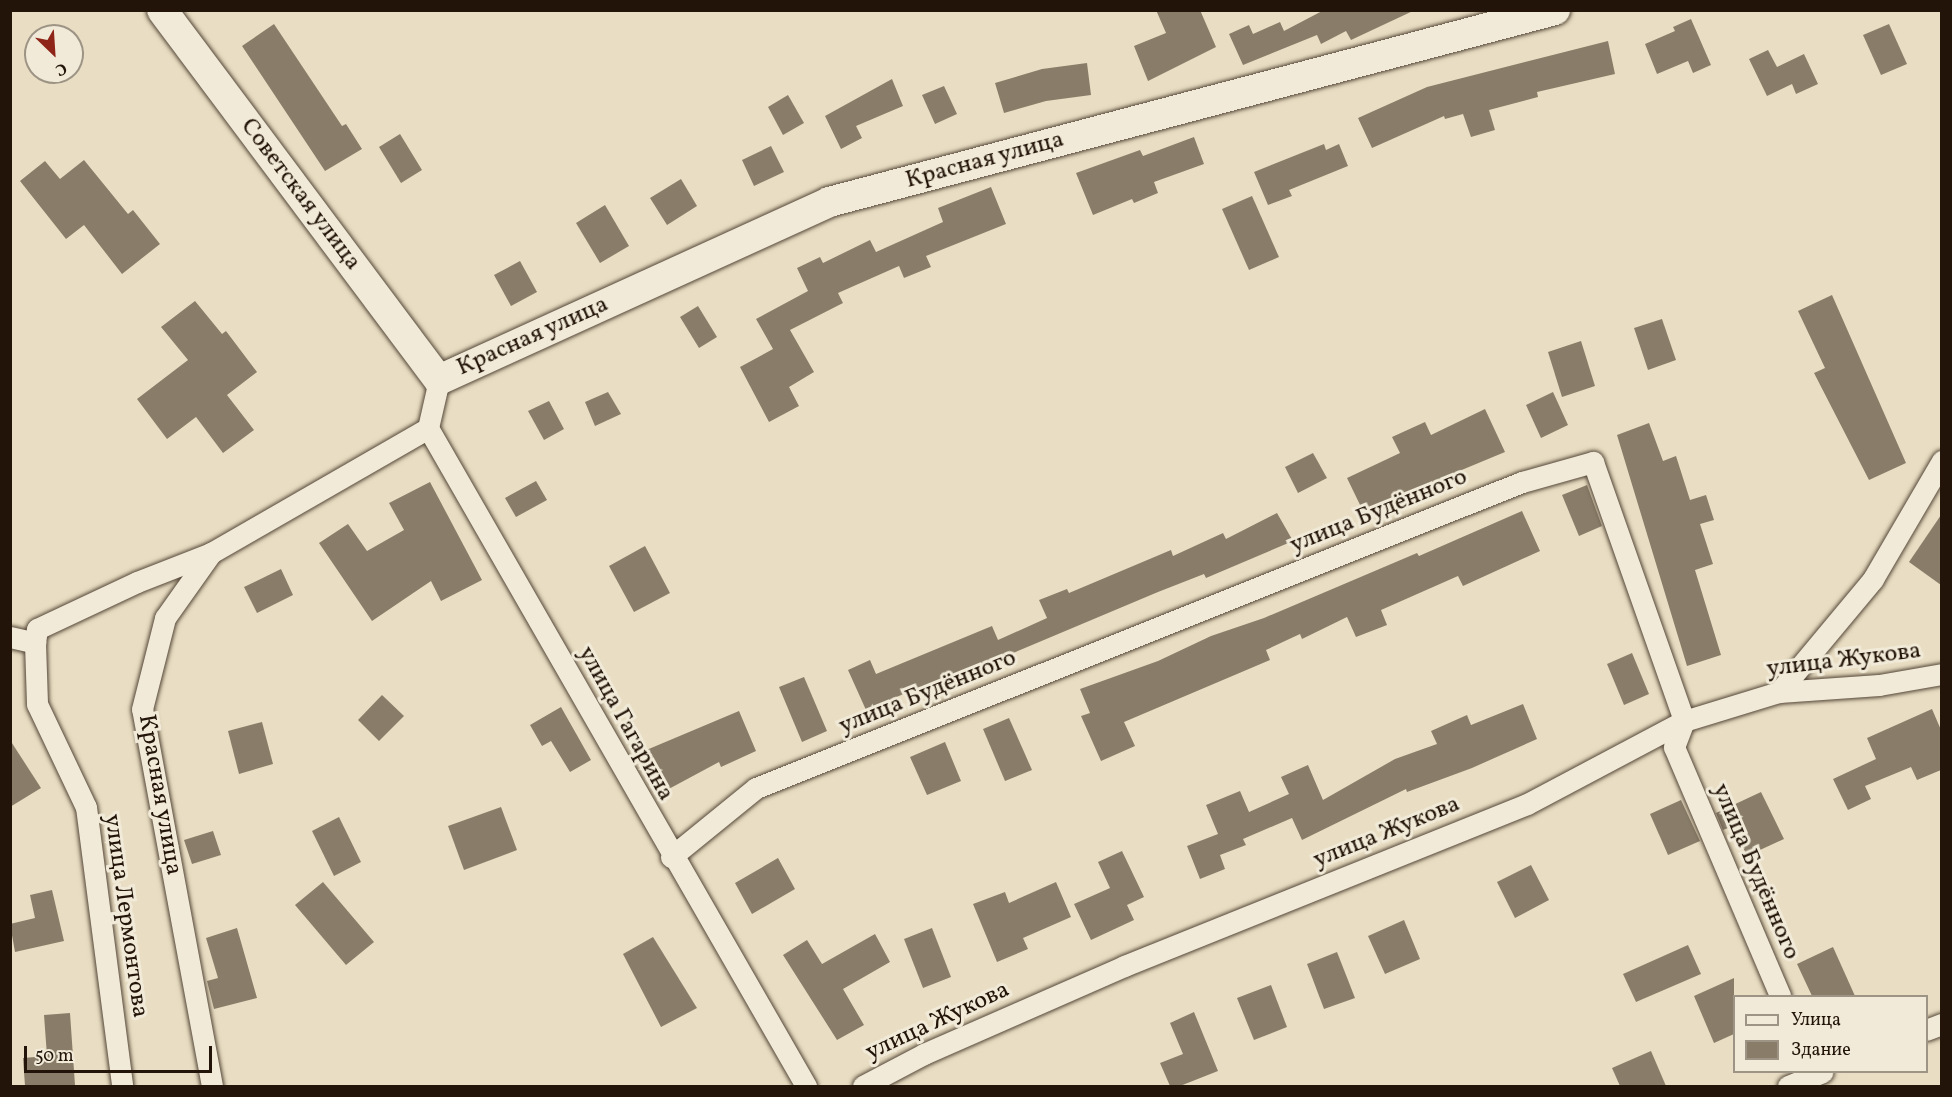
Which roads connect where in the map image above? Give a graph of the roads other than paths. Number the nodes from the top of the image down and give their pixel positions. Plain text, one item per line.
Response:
1 (162, 10) edge
2 (1537, 13) edge
3 (439, 380) junction
4 (429, 428) junction
5 (1941, 461) edge
6 (211, 553) junction
7 (10, 637) edge
8 (35, 643) junction
9 (1941, 674) edge
10 (1779, 692) junction
11 (1684, 721) junction
12 (671, 857) junction
13 (1780, 995) edge
14 (1816, 1073) edge
15 (122, 1086) edge
16 (212, 1086) edge
17 (806, 1086) edge
18 (863, 1086) edge
19 (1788, 1086) edge

1 - 3 main road, Советская улица
2 - 3 main road, Красная улица
3 - 4 street
4 - 6 street, Красная улица
4 - 12 street, улица Гагарина
5 - 10 street
6 - 8 street
6 - 16 street, Красная улица
7 - 8 street
8 - 15 street, улица Лермонтова
9 - 10 street, улица Жукова
10 - 11 street, улица Жукова
11 - 12 street, улица Будённого
11 - 13 street, улица Будённого
11 - 18 street, улица Жукова
12 - 17 street, улица Гагарина
14 - 19 street

